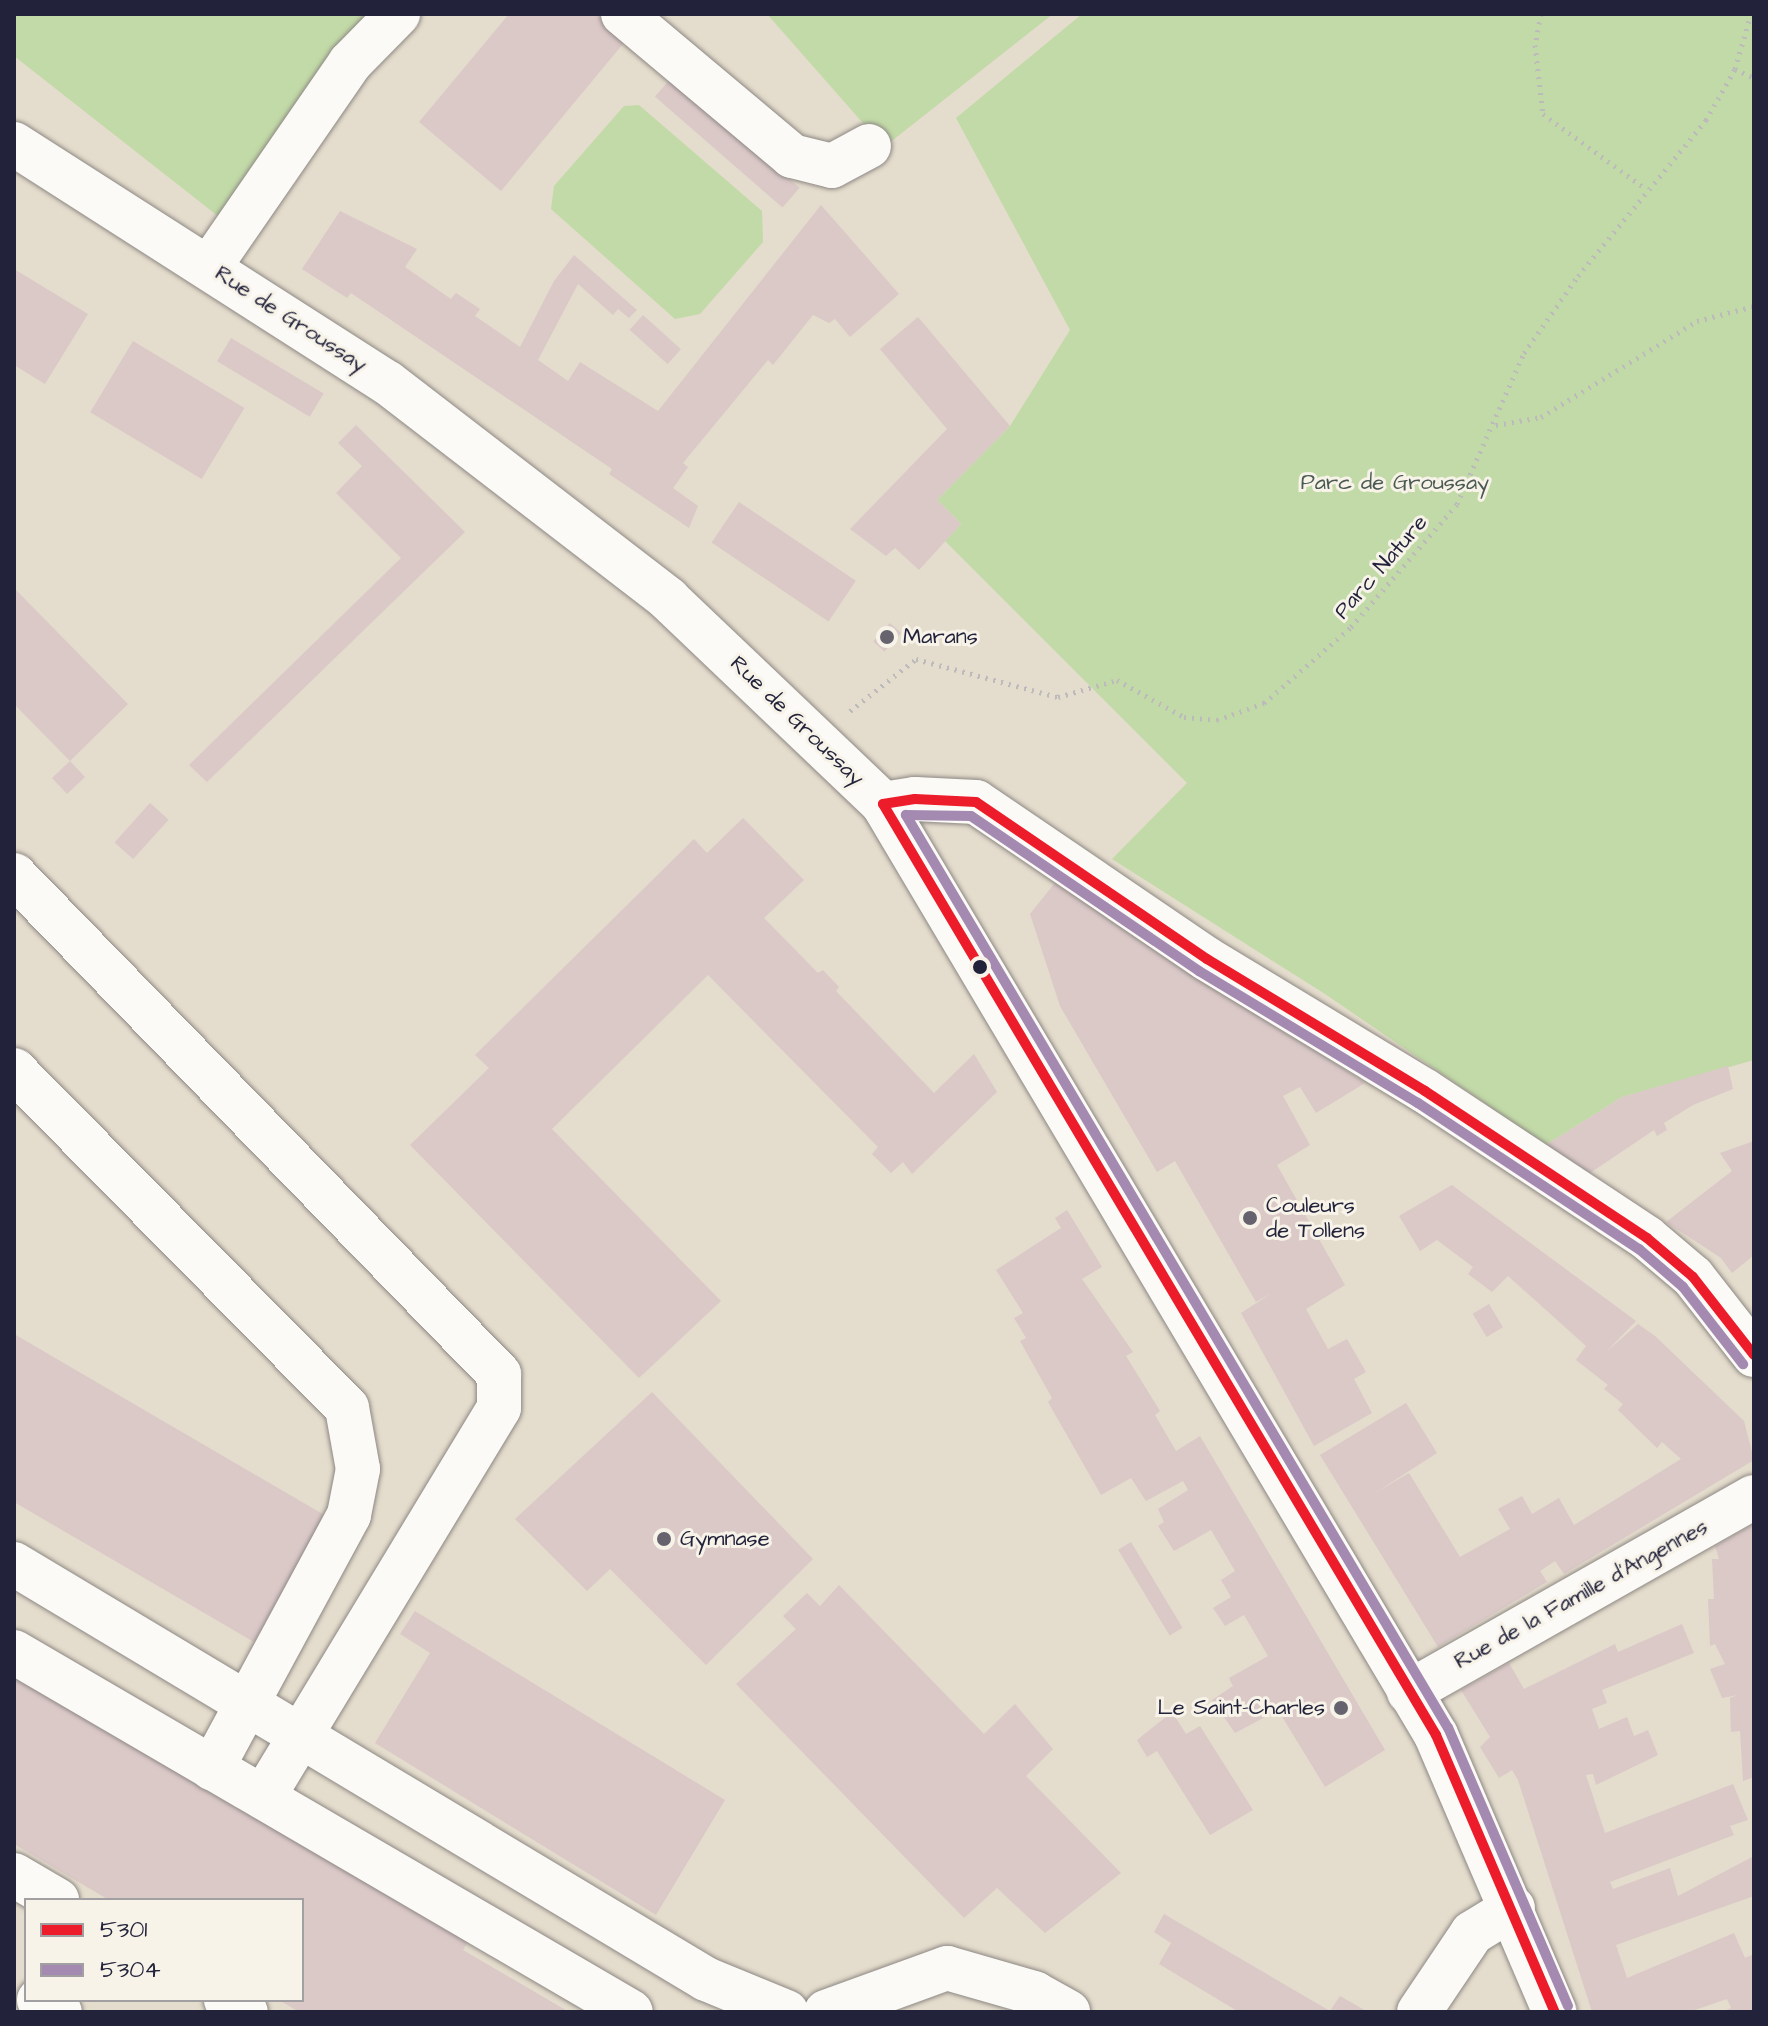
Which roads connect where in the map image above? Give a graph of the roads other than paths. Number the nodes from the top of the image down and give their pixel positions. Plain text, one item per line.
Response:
1 (398, 14) edge
2 (623, 14) edge
3 (14, 144) edge
4 (869, 146) dead end
5 (210, 266) junction
6 (883, 804) junction
7 (14, 875) edge
8 (14, 1070) edge
9 (1754, 1355) edge
10 (1754, 1497) edge
11 (14, 1564) edge
12 (14, 1652) edge
13 (1409, 1692) junction
14 (245, 1702) junction
15 (299, 1735) junction
16 (212, 1768) junction
17 (263, 1797) junction
18 (14, 1875) edge
19 (54, 1898) edge
20 (1513, 1908) junction
21 (873, 2001) edge
22 (42, 2002) edge
23 (60, 2012) edge
24 (631, 2012) edge
25 (786, 2012) edge
26 (826, 2012) edge
27 (1068, 2012) edge
28 (1419, 2012) edge
29 (1555, 2012) edge

1 - 5 main road
2 - 4 main road
3 - 5 main road, Rue de Groussay
5 - 6 main road, Rue de Groussay
6 - 9 main road
6 - 13 main road, Rue de Groussay
7 - 15 main road
8 - 14 main road
10 - 13 main road, Rue de la Famille d'Angennes
11 - 14 main road
12 - 16 main road
13 - 20 main road, Rue de Groussay
14 - 15 main road
14 - 16 main road
15 - 17 main road
15 - 25 main road
16 - 17 main road
17 - 24 main road
18 - 19 main road
20 - 28 main road
20 - 29 main road, Rue de Groussay
21 - 26 main road
21 - 27 main road
22 - 23 main road

